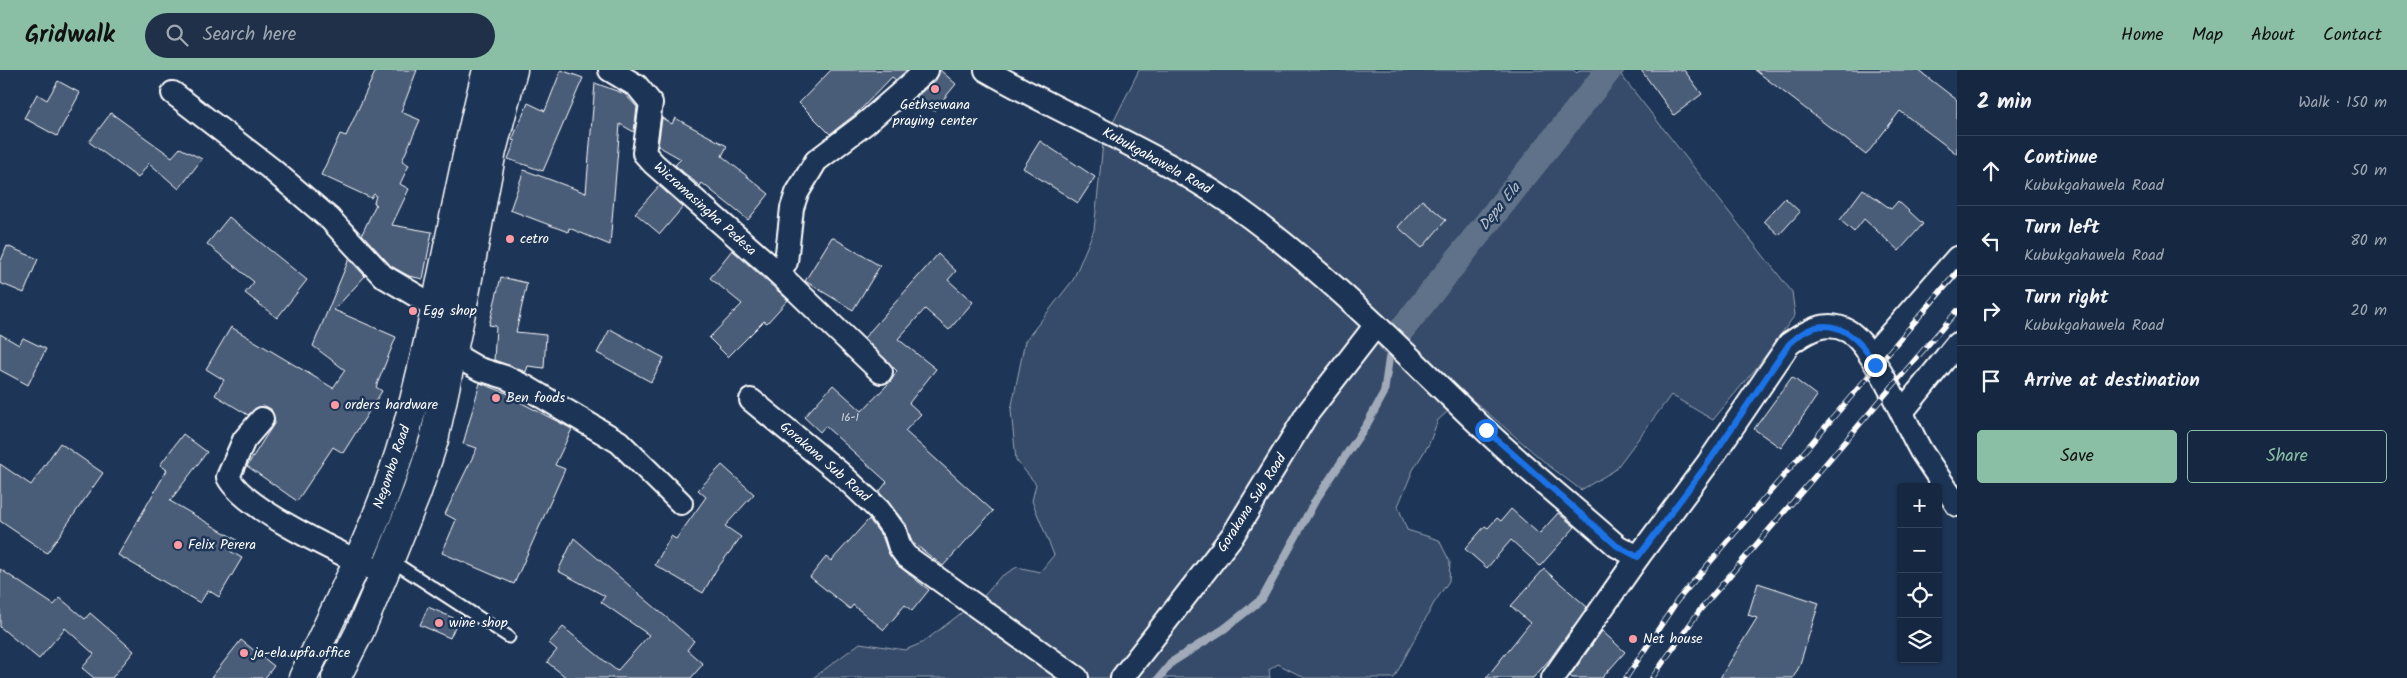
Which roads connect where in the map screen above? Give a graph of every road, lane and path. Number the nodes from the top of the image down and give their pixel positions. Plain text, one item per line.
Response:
1 (487, 70) edge
2 (513, 70) edge
3 (610, 70) edge
4 (927, 70) edge
5 (999, 73) edge
6 (173, 93) dead end
7 (1957, 258) edge
8 (777, 272) junction
9 (434, 306) junction
10 (1380, 328) junction
11 (1957, 344) edge
12 (453, 354) junction
13 (1871, 356) junction
14 (881, 372) dead end
15 (751, 400) dead end
16 (1902, 412) junction
17 (262, 419) dead end
18 (681, 503) dead end
19 (1957, 505) edge
20 (1638, 557) junction
21 (359, 562) junction
22 (387, 566) junction
23 (509, 637) dead end
24 (303, 678) edge
25 (336, 678) edge
26 (1077, 678) edge
27 (1122, 678) edge
28 (1554, 678) edge

1 - 9 highway, Negombo Road
2 - 12 highway
3 - 8 street, Wicramasingha Pedesa
4 - 8 street
5 - 10 street, Kubukgahawela Road
6 - 9 street
7 - 13 street
8 - 14 street, Wicramasingha Pedesa
9 - 21 highway, Negombo Road
10 - 20 street, Kubukgahawela Road
10 - 27 street, Gorakana Sub Road
11 - 16 street
12 - 18 street
12 - 22 highway
13 - 16 street
13 - 20 street
15 - 26 street, Gorakana Sub Road
16 - 19 street
17 - 21 street
20 - 28 street
21 - 22 street
21 - 24 highway, Negombo Road
22 - 23 lane
22 - 25 highway

